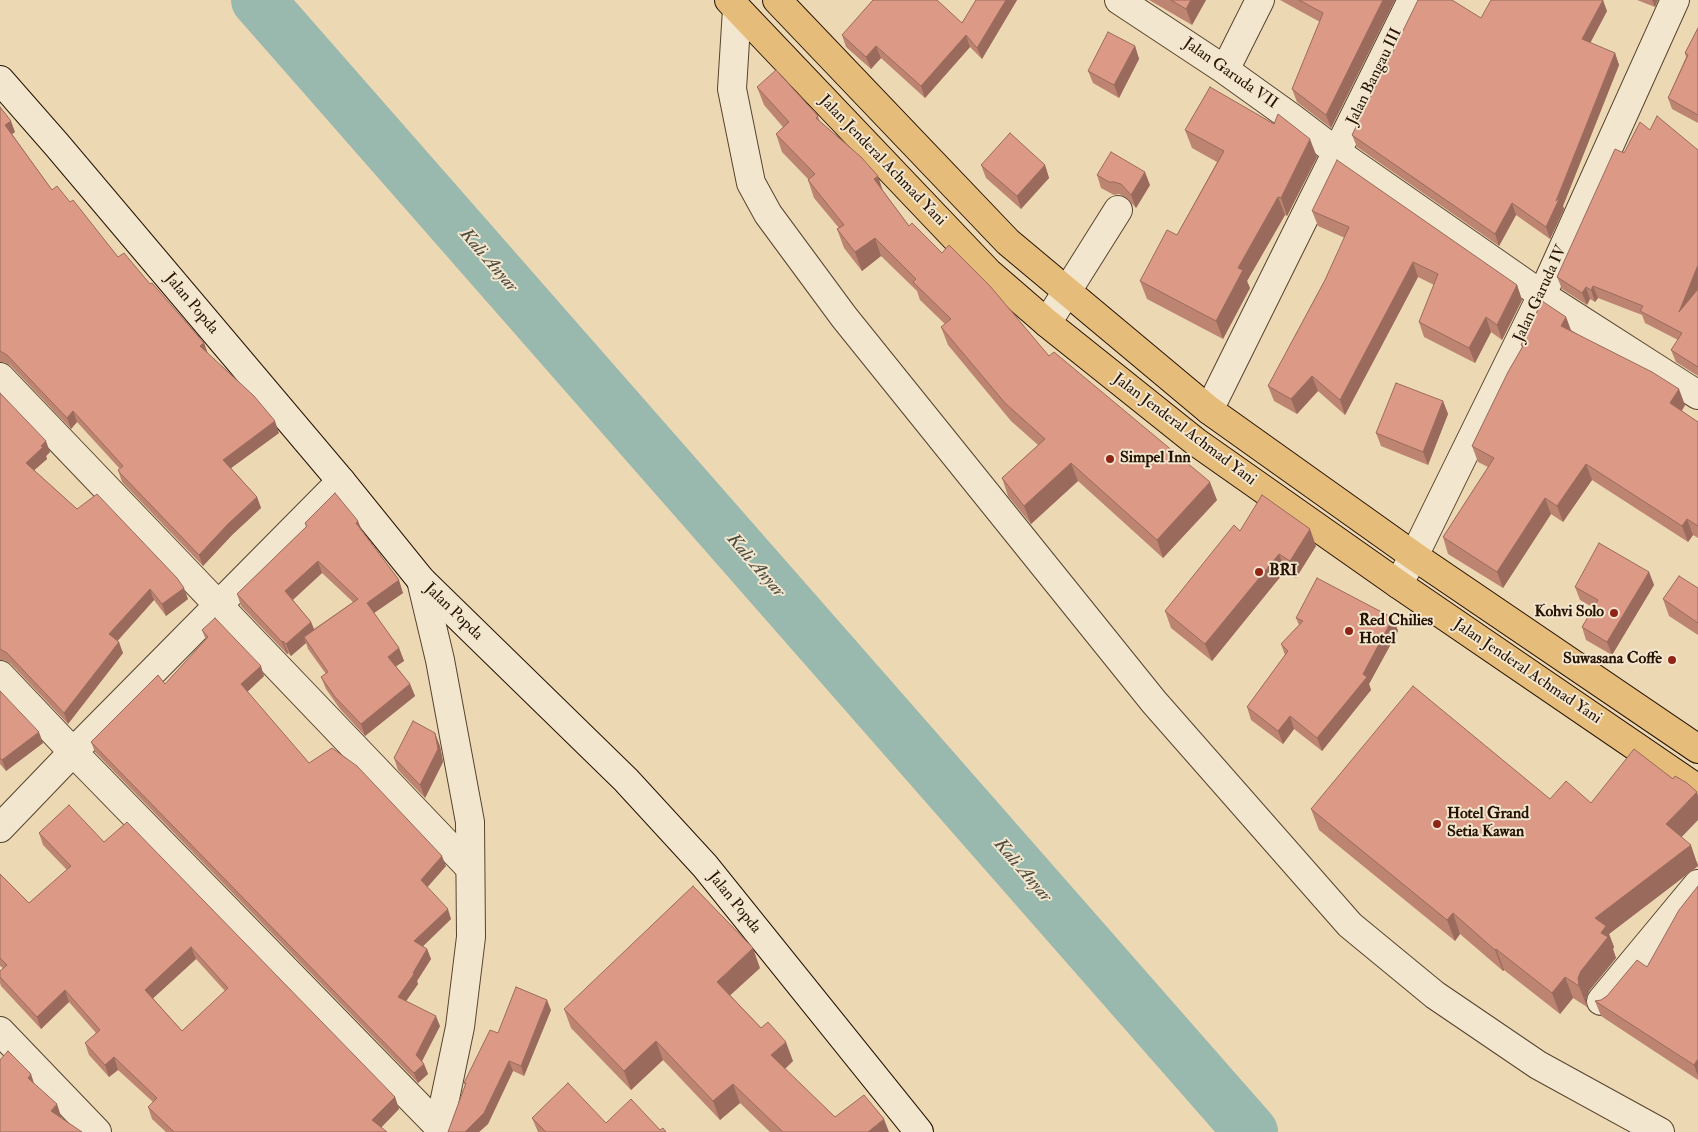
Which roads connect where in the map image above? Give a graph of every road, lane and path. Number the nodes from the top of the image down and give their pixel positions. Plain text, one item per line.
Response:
1 (777, 0) edge
2 (1119, 0) edge
3 (1260, 0) edge
4 (1412, 0) edge
5 (1674, 0) edge
6 (733, 4) edge
7 (1225, 70) junction
8 (0, 80) edge
9 (1338, 153) junction
10 (1118, 210) dead end
11 (1068, 292) junction
12 (1542, 295) junction
13 (1047, 323) junction
14 (0, 376) edge
15 (1698, 395) edge
16 (1209, 410) junction
17 (341, 481) junction
18 (1414, 556) junction
19 (420, 580) junction
20 (1398, 584) junction
21 (219, 605) junction
22 (0, 674) edge
23 (1607, 687) junction
24 (1587, 713) junction
25 (1698, 749) edge
26 (73, 752) junction
27 (1698, 789) edge
28 (0, 828) edge
29 (470, 868) junction
30 (1698, 884) edge
31 (1601, 1002) edge
32 (0, 1032) edge
33 (438, 1130) edge
34 (97, 1132) edge
35 (919, 1132) edge
36 (1660, 1132) edge

1 - 11 main road, Jalan Jenderal Achmad Yani
2 - 7 street, Jalan Garuda VII
3 - 7 street
4 - 9 street, Jalan Bangau III
5 - 12 street, Jalan Garuda IV
6 - 13 main road, Jalan Jenderal Achmad Yani
6 - 36 street
7 - 9 street, Jalan Garuda VII
8 - 17 street, Jalan Popda
9 - 12 street, Jalan Garuda VII
9 - 16 street, Jalan Bangau III
10 - 11 street
11 - 13 street
11 - 16 main road, Jalan Jenderal Achmad Yani
12 - 15 street, Jalan Garuda VII
12 - 18 street, Jalan Garuda IV
13 - 20 main road, Jalan Jenderal Achmad Yani
14 - 21 street
16 - 18 main road, Jalan Jenderal Achmad Yani
17 - 19 street, Jalan Popda
17 - 21 street
18 - 20 street, Jalan Garuda IV
18 - 23 main road, Jalan Jenderal Achmad Yani
19 - 29 street
19 - 35 street, Jalan Popda
20 - 24 main road, Jalan Jenderal Achmad Yani
21 - 26 street
21 - 29 street
22 - 26 street
23 - 24 main road
23 - 25 main road, Jalan Jenderal Achmad Yani
24 - 27 main road, Jalan Jenderal Achmad Yani
26 - 28 street
26 - 33 street
29 - 33 street
30 - 31 street
32 - 34 street

